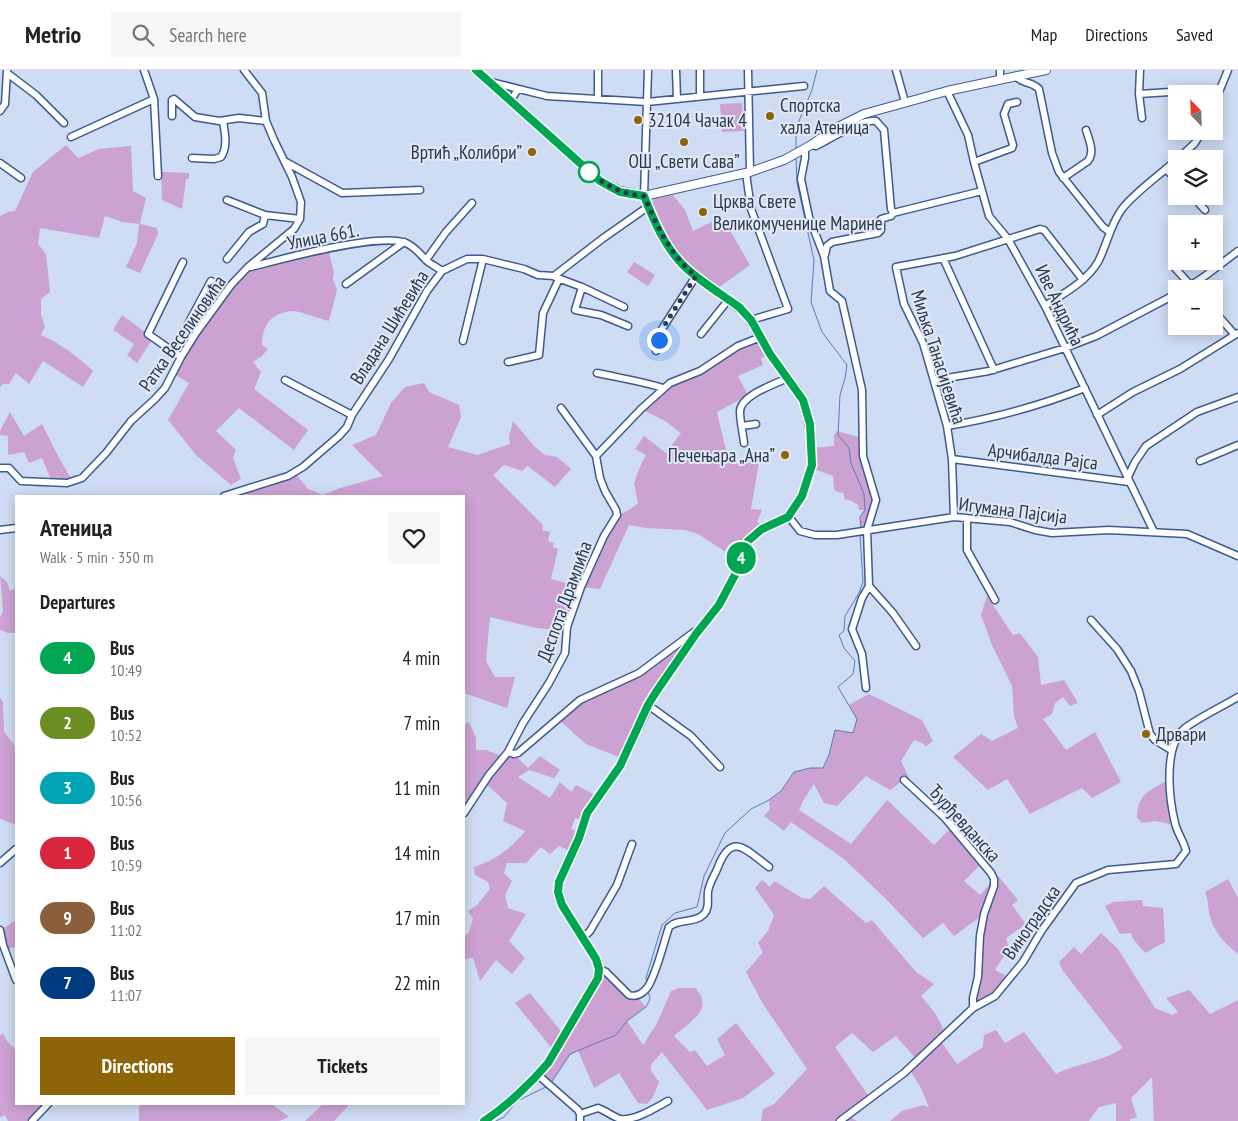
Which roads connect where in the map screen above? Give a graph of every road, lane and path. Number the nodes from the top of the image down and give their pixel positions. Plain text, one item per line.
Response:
1 (144, 70) edge
2 (244, 70) edge
3 (476, 70) edge
4 (598, 70) edge
5 (648, 70) edge
6 (676, 70) edge
7 (700, 70) edge
8 (748, 70) edge
9 (896, 70) edge
10 (1000, 70) edge
11 (1046, 70) edge
12 (1140, 70) edge
13 (1228, 70) edge
14 (7, 72) edge
15 (1016, 76) junction
16 (1000, 79) junction
17 (491, 82) junction
18 (1222, 85) edge
19 (804, 86) dead end
20 (518, 89) junction
21 (947, 91) junction
22 (748, 92) junction
23 (1168, 92) edge
24 (1139, 94) junction
25 (700, 96) junction
26 (154, 99) junction
27 (598, 99) junction
28 (677, 99) junction
29 (511, 100) junction
30 (647, 102) junction
31 (905, 102) junction
32 (1017, 102) dead end
33 (0, 111) edge
34 (172, 116) dead end
35 (1142, 118) dead end
36 (223, 121) junction
37 (266, 121) junction
38 (64, 123) dead end
39 (1086, 130) dead end
40 (71, 137) dead end
41 (1197, 140) edge
42 (806, 148) junction
43 (1187, 150) edge
44 (192, 158) dead end
45 (283, 160) junction
46 (974, 162) junction
47 (0, 163) edge
48 (1166, 169) edge
49 (748, 173) junction
50 (158, 176) dead end
51 (21, 178) dead end
52 (1062, 178) junction
53 (420, 190) dead end
54 (982, 191) junction
55 (644, 196) junction
56 (227, 200) dead end
57 (472, 203) dead end
58 (1200, 205) edge
59 (649, 206) junction
60 (1205, 210) dead end
61 (893, 213) junction
62 (265, 215) junction
63 (300, 219) junction
64 (1110, 232) junction
65 (1008, 239) junction
66 (404, 242) junction
67 (1238, 251) edge
68 (824, 256) junction
69 (943, 258) junction
70 (227, 259) dead end
71 (483, 259) junction
72 (426, 260) junction
73 (183, 262) dead end
74 (248, 267) junction
75 (442, 270) junction
76 (1176, 270) edge
77 (696, 276) junction
78 (556, 277) junction
79 (1083, 280) junction
80 (1184, 280) edge
81 (1200, 280) edge
82 (211, 281) dead end
83 (346, 284) dead end
84 (582, 287) junction
85 (1168, 298) edge
86 (728, 299) junction
87 (1045, 306) junction
88 (624, 307) dead end
89 (751, 320) junction
90 (1223, 320) edge
91 (628, 326) dead end
92 (701, 334) dead end
93 (1236, 334) edge
94 (761, 337) junction
95 (464, 341) dead end
96 (1065, 348) junction
97 (656, 351) dead end
98 (173, 352) junction
99 (181, 357) junction
100 (508, 362) dead end
101 (994, 370) junction
102 (597, 373) dead end
103 (788, 378) junction
104 (285, 380) dead end
105 (934, 380) junction
106 (663, 388) junction
107 (1085, 388) junction
108 (1238, 397) edge
109 (560, 408) dead end
110 (352, 415) junction
111 (1097, 415) junction
112 (756, 424) dead end
113 (742, 426) junction
114 (947, 426) junction
115 (744, 444) dead end
116 (1238, 445) edge
117 (596, 456) junction
118 (952, 459) junction
119 (1200, 461) dead end
120 (0, 468) edge
121 (1128, 480) junction
122 (227, 495) edge
123 (788, 517) junction
124 (954, 517) junction
125 (967, 518) junction
126 (15, 528) edge
127 (0, 530) edge
128 (867, 530) junction
129 (1154, 532) junction
130 (1238, 556) edge
131 (869, 586) junction
132 (995, 600) dead end
133 (1091, 620) dead end
134 (698, 630) junction
135 (916, 646) dead end
136 (866, 688) dead end
137 (1238, 697) edge
138 (648, 705) junction
139 (1172, 750) junction
140 (508, 752) junction
141 (720, 767) dead end
142 (904, 780) dead end
143 (465, 811) edge
144 (632, 844) dead end
145 (15, 850) edge
146 (0, 862) edge
147 (769, 867) dead end
148 (0, 930) edge
149 (583, 938) junction
150 (599, 969) junction
151 (15, 977) edge
152 (973, 1008) junction
153 (538, 1075) junction
154 (668, 1101) dead end
155 (47, 1105) edge
156 (580, 1118) edge
157 (32, 1121) edge
158 (484, 1121) edge
159 (840, 1121) edge

1 - 26 street
2 - 37 street
3 - 17 main road
4 - 27 street
5 - 30 street
6 - 28 street
7 - 25 street
8 - 22 street
9 - 31 street
10 - 16 street
11 - 15 main road
12 - 24 street
13 - 18 street
14 - 33 street
14 - 38 street
15 - 16 main road
15 - 52 street
16 - 21 main road
17 - 20 street
17 - 29 main road
19 - 22 street
20 - 27 street
20 - 29 street
21 - 31 main road
21 - 46 street, Иве Андрића
22 - 25 street
22 - 49 street
23 - 24 street
24 - 35 street
25 - 28 street
26 - 40 street
26 - 50 street
27 - 30 street
28 - 30 street
29 - 55 main road
30 - 55 street
31 - 42 main road
32 - 46 street
34 - 36 street
36 - 37 street
36 - 44 street
37 - 45 street
39 - 52 street
41 - 43 street
42 - 49 main road
42 - 61 street
42 - 68 street
45 - 53 street
45 - 63 street
46 - 54 street, Иве Андрића
47 - 51 street
48 - 64 street
49 - 55 main road
49 - 89 street
52 - 64 street
54 - 61 street
54 - 65 street, Иве Андрића
55 - 59 street
56 - 62 street
57 - 72 street
58 - 60 street
59 - 77 street
59 - 78 street
61 - 68 street
62 - 63 street
62 - 70 street
63 - 74 street, Ратка Веселиновића
64 - 79 street
65 - 69 street
65 - 79 street
65 - 87 street, Иве Андрића
66 - 72 street
66 - 74 street, Улица 661.
66 - 83 street, Улица 661.
67 - 81 street
68 - 128 street
69 - 101 street
69 - 105 street, Миљка Танасијевића
71 - 75 street, Владана Шићевића
71 - 78 street, Владана Шићевића
71 - 95 street
72 - 75 street
73 - 98 street
74 - 99 street, Ратка Веселиновића
75 - 110 street, Владана Шићевића
76 - 80 street
77 - 86 street
77 - 97 street
78 - 84 street, Владана Шићевића
78 - 100 street
79 - 87 street
82 - 98 street
84 - 88 street, Владана Шићевића
84 - 91 street
85 - 96 street
86 - 89 street
86 - 92 street
87 - 96 street, Иве Андрића
89 - 94 street
90 - 93 street
93 - 111 street
94 - 103 street
94 - 106 street
96 - 101 street
96 - 107 street, Иве Андрића
98 - 99 street
99 - 120 street, Ратка Веселиновића
101 - 105 street
102 - 106 street
103 - 113 street
103 - 123 street
104 - 110 street
105 - 114 street, Миљка Танасијевића
106 - 117 street
107 - 111 street, Иве Андрића
107 - 114 street
108 - 121 street
109 - 117 street, Деспота Драмлића
110 - 122 street, Владана Шићевића
111 - 121 street, Иве Андрића
112 - 113 street
113 - 115 street
114 - 118 street, Миљка Танасијевића
116 - 119 street
117 - 140 street, Деспота Драмлића
118 - 121 street, Арчибалда Рајса
118 - 124 street, Миљка Танасијевића
121 - 129 street, Иве Андрића
123 - 128 street, Игумана Пајсија
123 - 134 street
124 - 125 street, Игумана Пајсија
124 - 128 street, Игумана Пајсија
125 - 129 street, Игумана Пајсија
125 - 132 street
126 - 127 street
128 - 131 street
129 - 130 street, Игумана Пајсија
131 - 135 street
131 - 136 street
133 - 139 street
134 - 138 street
134 - 140 street
137 - 139 street, Виноградска
138 - 141 street
138 - 149 street
139 - 152 street, Виноградска
140 - 143 street
142 - 152 street, Ђурђевданска
144 - 149 street
145 - 146 street
147 - 150 street
148 - 151 street
149 - 150 street
150 - 153 street
152 - 159 street, Виноградска
153 - 156 street
153 - 158 street
154 - 156 street
155 - 157 street

